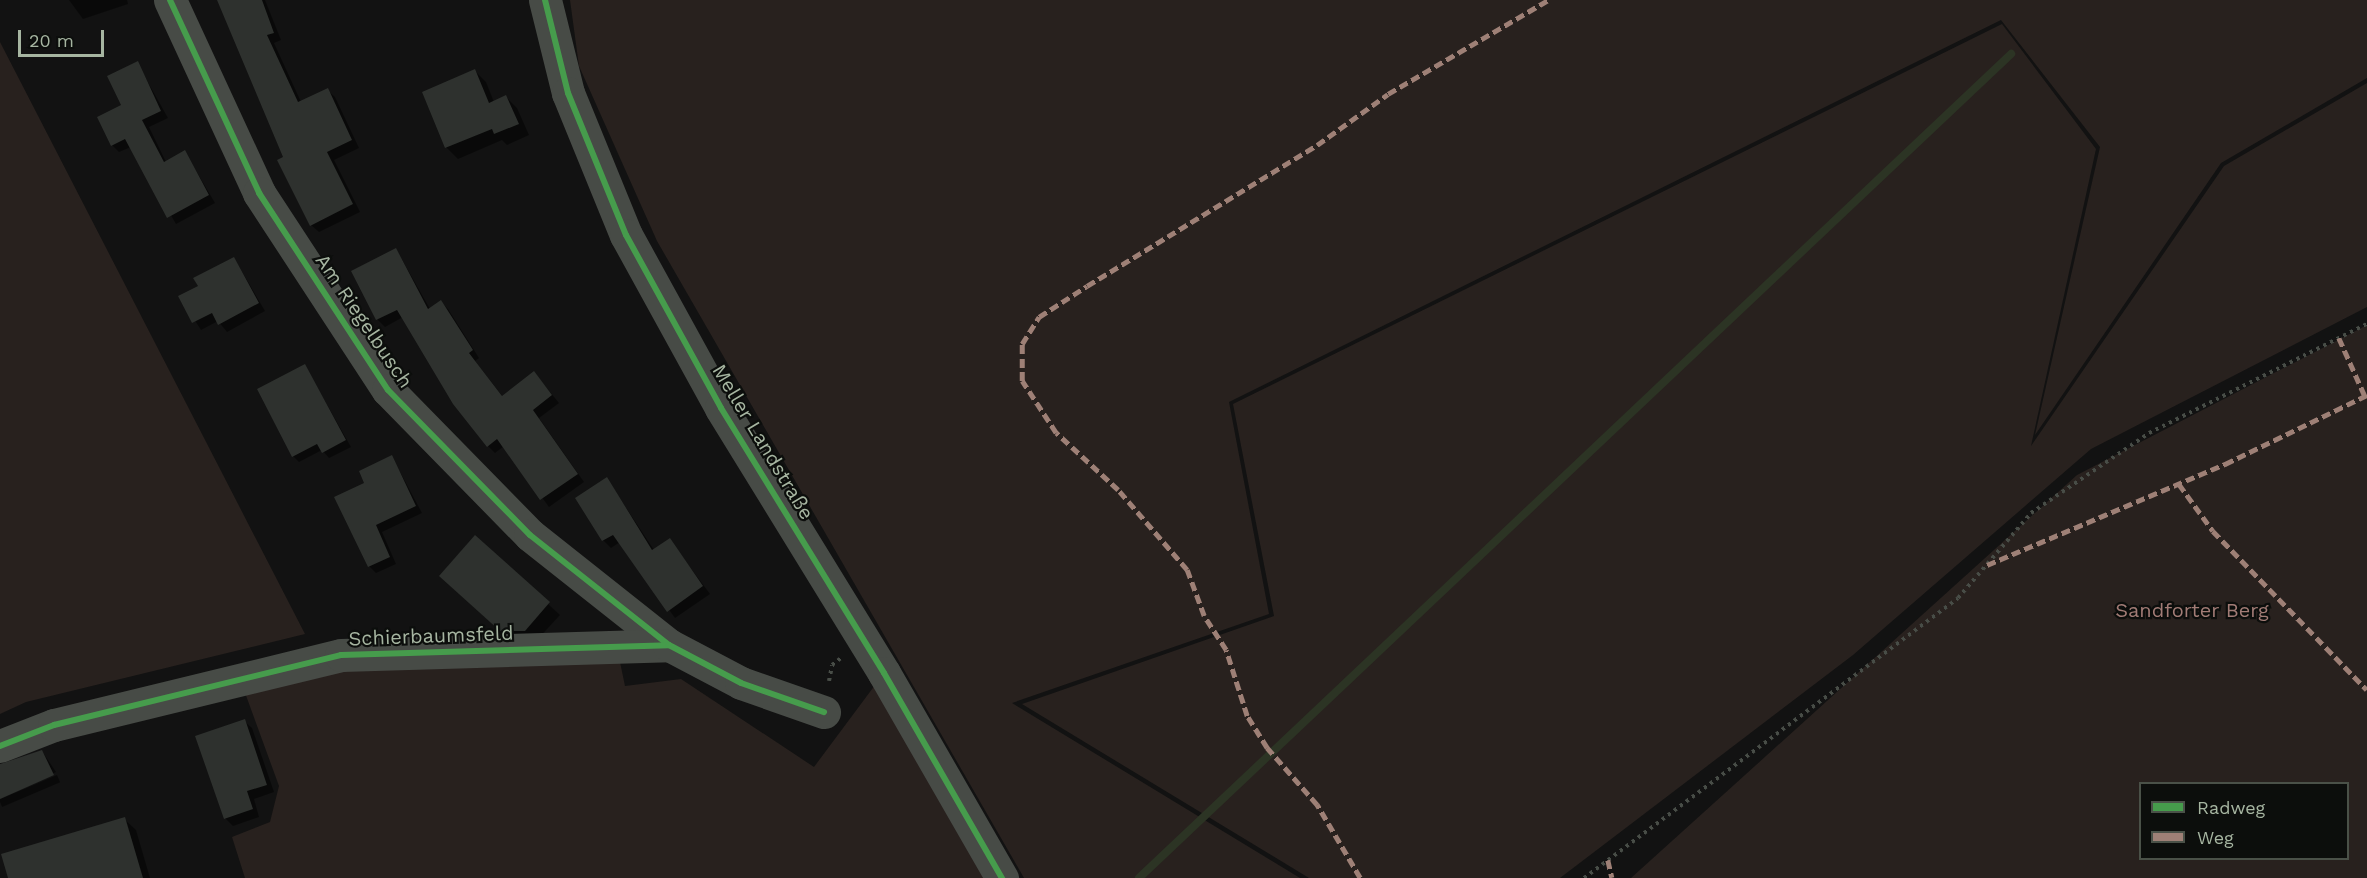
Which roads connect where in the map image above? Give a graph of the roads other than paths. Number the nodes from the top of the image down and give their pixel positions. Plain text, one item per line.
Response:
1 (170, 0) edge
2 (545, 0) edge
3 (669, 645) junction
4 (824, 712) road end
5 (0, 746) edge
6 (1002, 878) edge

1 - 3 street, Am Riegelbusch
2 - 6 street, Meller Landstraße
3 - 4 street, Schierbaumsfeld
3 - 5 street, Schierbaumsfeld

